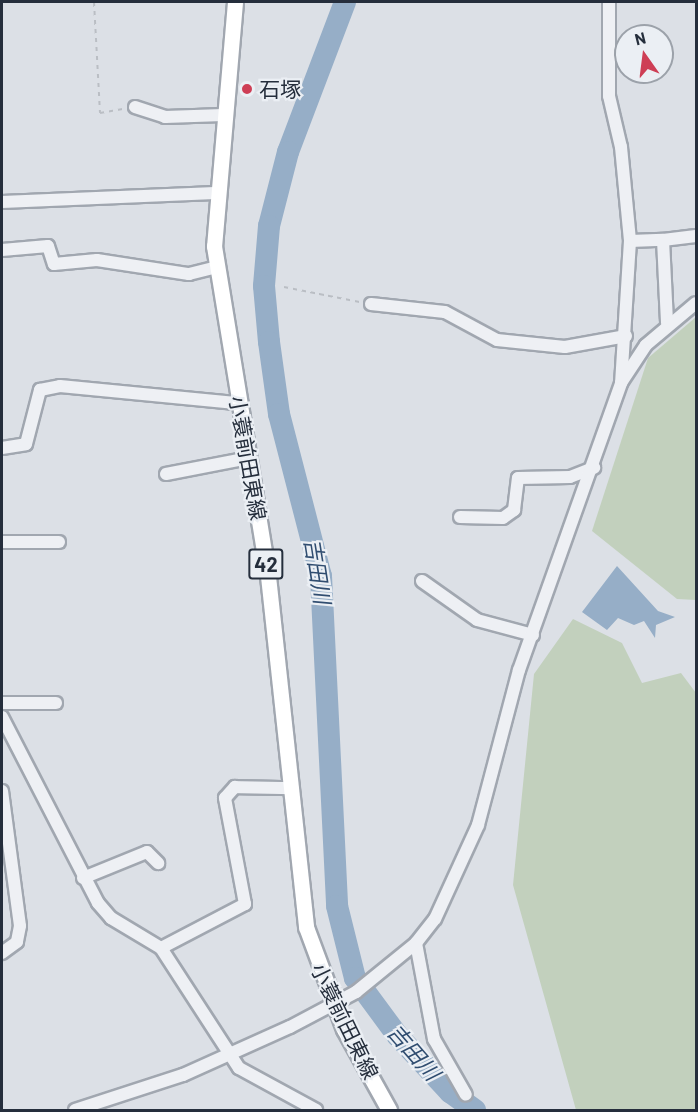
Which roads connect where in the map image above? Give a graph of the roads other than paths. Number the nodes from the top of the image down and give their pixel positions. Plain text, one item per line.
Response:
1 (235, 2) edge
2 (609, 2) edge
3 (135, 107) road end
4 (223, 115) junction
5 (215, 193) junction
6 (2, 201) edge
7 (696, 236) edge
8 (663, 240) junction
9 (630, 241) junction
10 (2, 250) edge
11 (218, 267) junction
12 (696, 303) edge
13 (371, 304) road end
14 (667, 323) junction
15 (626, 336) junction
16 (621, 383) junction
17 (238, 403) junction
18 (2, 448) edge
19 (249, 458) junction
20 (594, 468) junction
21 (166, 474) dead end
22 (460, 516) dead end
23 (2, 542) edge
24 (59, 542) dead end
25 (423, 581) dead end
26 (533, 635) junction
27 (2, 703) edge
28 (56, 703) dead end
29 (2, 717) edge
30 (288, 788) junction
31 (2, 791) edge
32 (158, 863) dead end
33 (83, 878) junction
34 (416, 943) junction
35 (161, 948) junction
36 (2, 953) edge
37 (333, 1005) junction
38 (228, 1057) junction
39 (466, 1095) dead end
40 (75, 1110) edge
41 (316, 1110) edge
42 (389, 1110) edge

1 - 4 main road, 小蓑前田東線 / 42
2 - 9 street
3 - 4 street
4 - 5 main road, 小蓑前田東線 / 42
5 - 6 street
5 - 11 main road, 小蓑前田東線 / 42
7 - 8 street
8 - 9 street
8 - 14 street
9 - 15 street
10 - 11 street
11 - 17 main road, 小蓑前田東線 / 42
12 - 14 street
13 - 15 street
14 - 16 street
15 - 16 street
16 - 20 street
17 - 18 street
17 - 19 main road, 小蓑前田東線 / 42
19 - 21 street
19 - 30 main road, 小蓑前田東線 / 42
20 - 22 street
20 - 26 street
23 - 24 street
25 - 26 street
26 - 34 street
27 - 28 street
29 - 33 street
30 - 35 street
30 - 37 main road, 小蓑前田東線 / 42
31 - 36 street
32 - 33 street
33 - 35 street
34 - 37 street
34 - 39 street
35 - 38 street
37 - 38 street
37 - 42 main road, 小蓑前田東線 / 42
38 - 40 street
38 - 41 street

